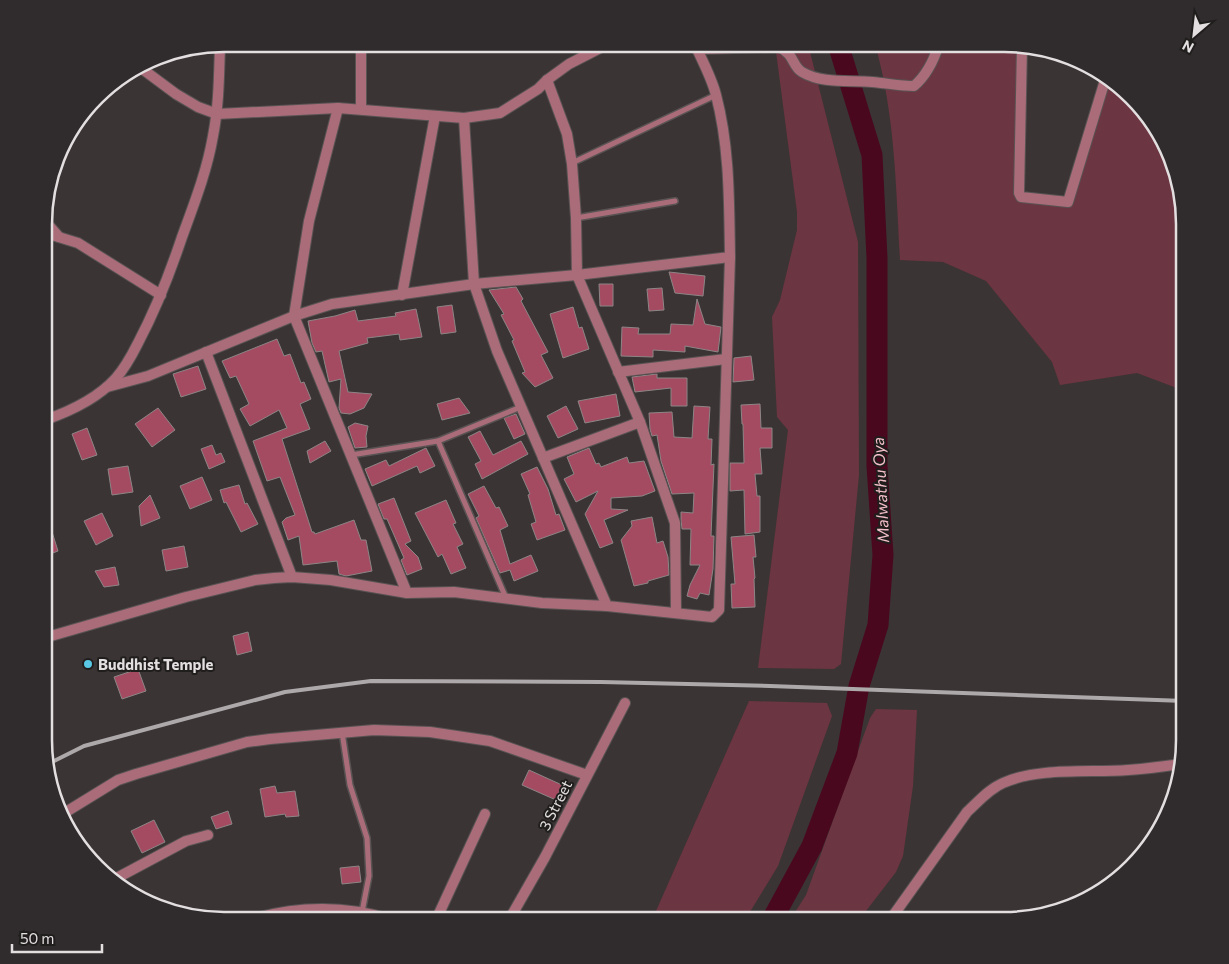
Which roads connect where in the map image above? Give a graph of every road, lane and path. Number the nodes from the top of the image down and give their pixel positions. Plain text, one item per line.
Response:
1 (220, 52) edge
2 (361, 52) edge
3 (591, 52) edge
4 (699, 53) edge
5 (788, 53) edge
6 (936, 53) edge
7 (1022, 54) edge
8 (146, 71) edge
9 (547, 80) junction
10 (1104, 84) edge
11 (716, 95) junction
12 (338, 108) junction
13 (361, 109) junction
14 (217, 114) junction
15 (435, 116) junction
16 (464, 118) junction
17 (572, 164) junction
18 (675, 201) dead end
19 (576, 218) junction
20 (52, 229) edge
21 (52, 235) edge
22 (59, 237) junction
23 (730, 257) junction
24 (578, 275) junction
25 (474, 284) junction
26 (161, 295) junction
27 (402, 295) junction
28 (294, 316) junction
29 (206, 352) junction
30 (726, 359) junction
31 (618, 372) junction
32 (107, 387) junction
33 (521, 407) junction
34 (52, 418) edge
35 (640, 422) junction
36 (438, 441) junction
37 (351, 455) junction
38 (543, 458) junction
39 (292, 577) junction
40 (407, 593) junction
41 (506, 598) junction
42 (607, 606) junction
43 (676, 612) junction
44 (53, 635) edge
45 (624, 703) dead end
46 (342, 732) junction
47 (1174, 765) edge
48 (587, 775) junction
49 (68, 811) edge
50 (485, 814) dead end
51 (208, 835) dead end
52 (120, 876) edge
53 (293, 911) edge
54 (358, 911) edge
55 (440, 911) edge
56 (514, 911) edge
57 (362, 912) edge
58 (896, 912) edge

1 - 14 street
2 - 13 street
3 - 9 street
4 - 11 street
5 - 6 street
7 - 10 street
8 - 14 street
9 - 16 street
9 - 17 street
11 - 17 lane
11 - 23 street
12 - 13 street
12 - 14 street
12 - 28 street
13 - 15 street
14 - 26 street
15 - 16 street
15 - 27 street
16 - 25 street
17 - 19 street
18 - 19 lane
19 - 24 street
20 - 22 street
21 - 22 street
22 - 26 street
23 - 24 street
23 - 30 street
24 - 25 street
24 - 31 street
25 - 27 street
25 - 33 street
26 - 32 street
27 - 28 street
28 - 29 street
28 - 37 street
29 - 32 street
29 - 39 street
30 - 31 street
30 - 43 street
31 - 35 street
32 - 34 street
33 - 36 lane
33 - 38 street
35 - 38 street
35 - 43 street
36 - 37 lane
36 - 41 lane
37 - 40 street
38 - 42 street
39 - 40 street
39 - 44 street
40 - 41 street
41 - 42 street
42 - 43 street
45 - 48 street, 3 Street
46 - 48 street
46 - 49 street
46 - 57 lane
47 - 58 street
48 - 56 street, 3 Street
50 - 55 street
51 - 52 street
53 - 54 street

